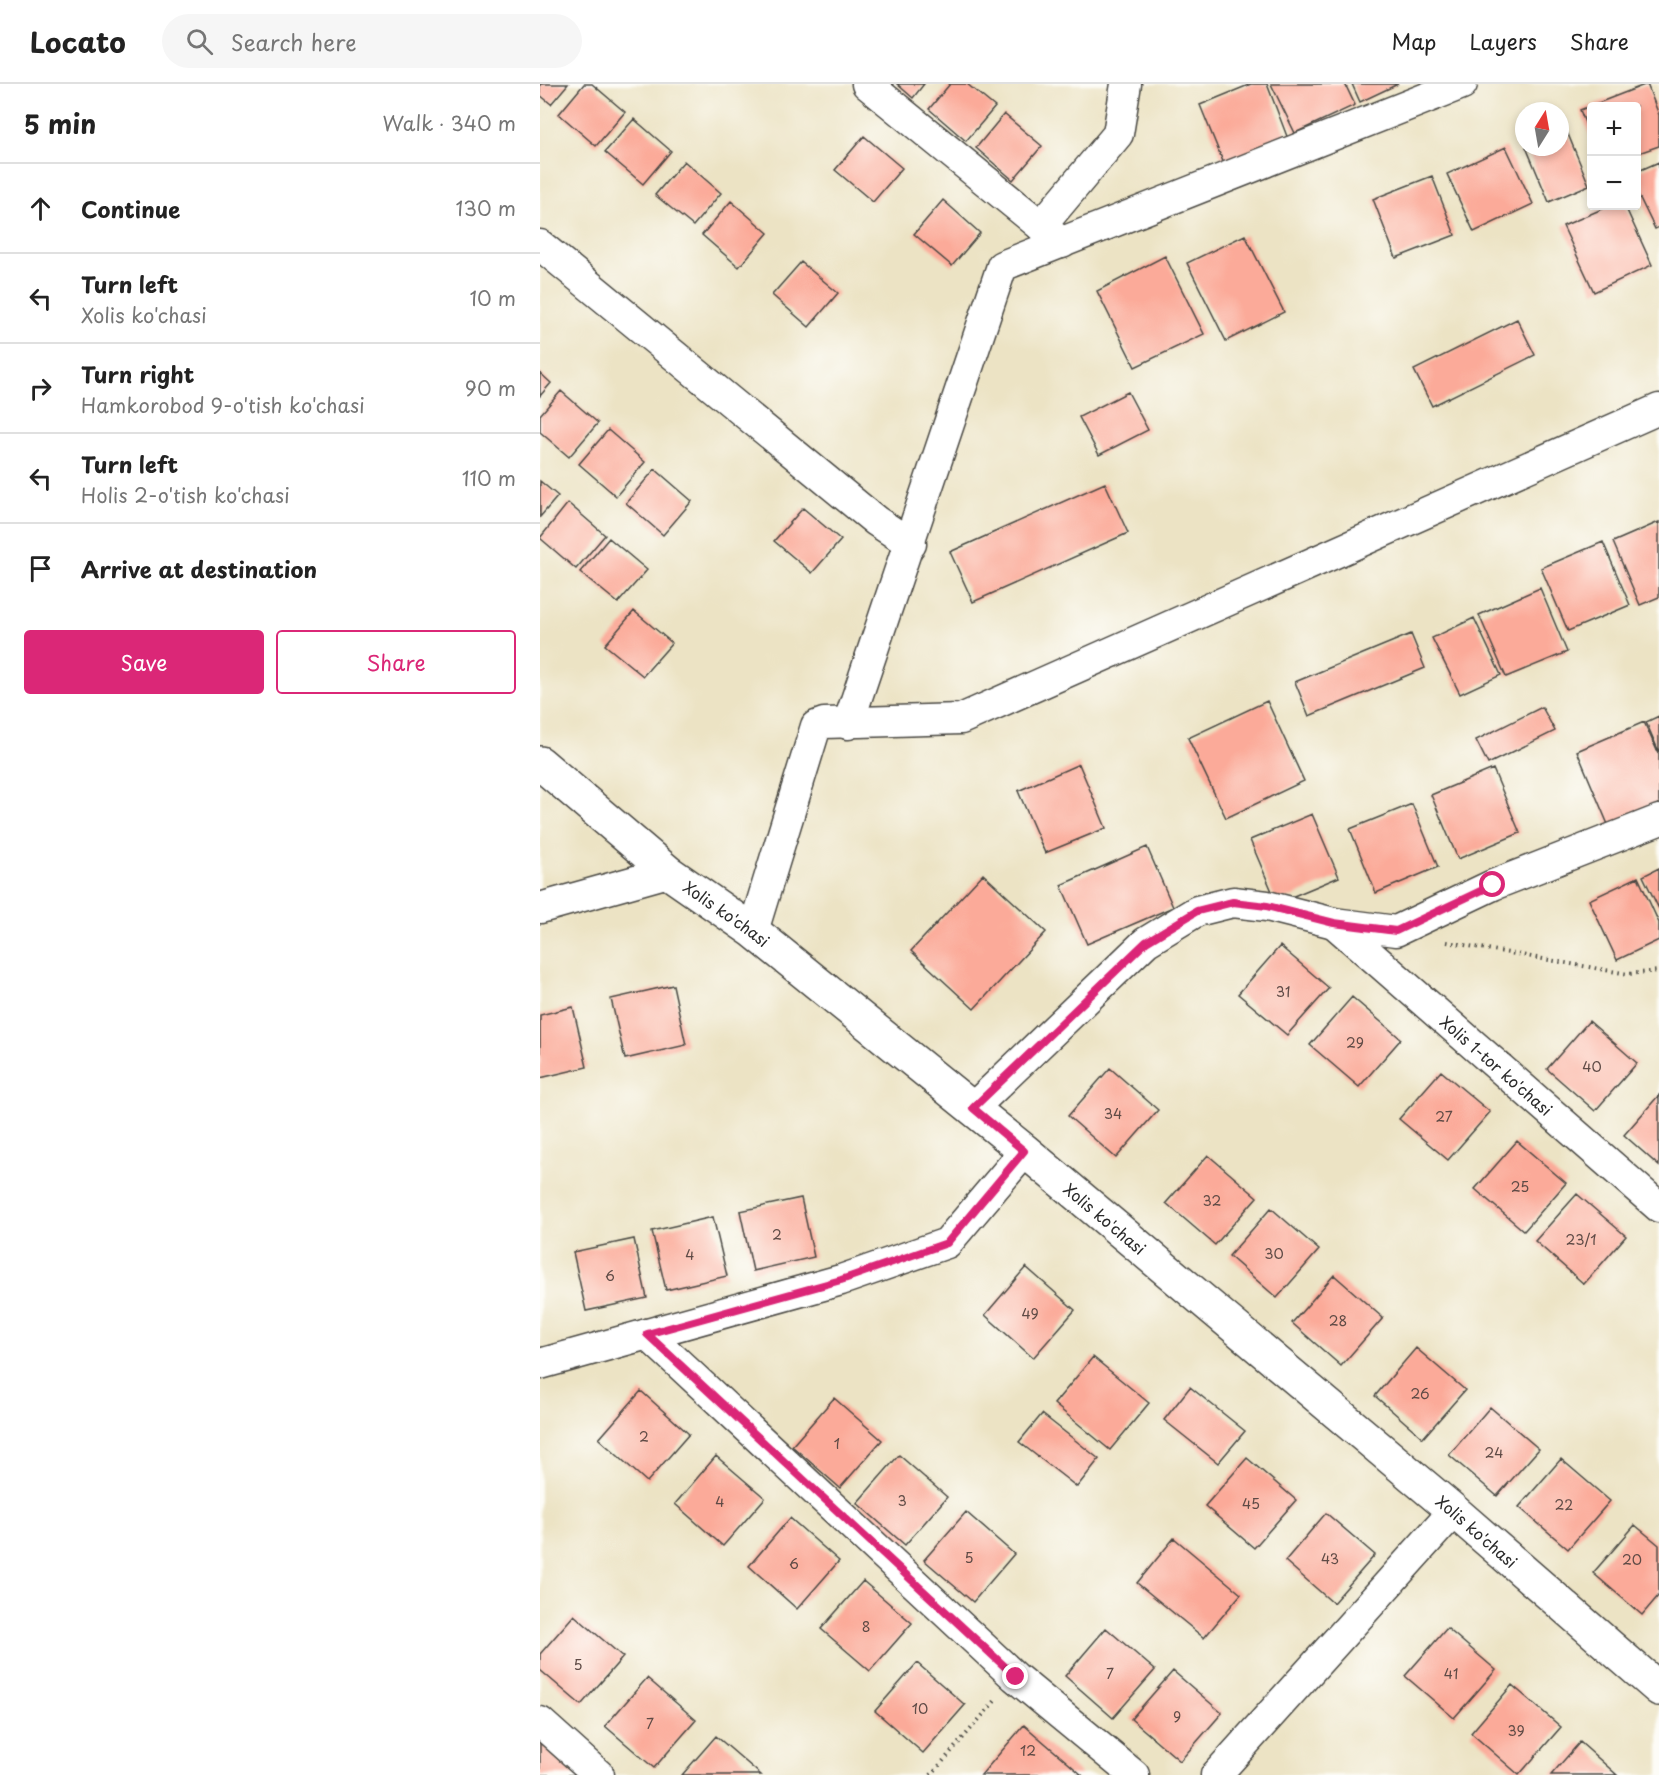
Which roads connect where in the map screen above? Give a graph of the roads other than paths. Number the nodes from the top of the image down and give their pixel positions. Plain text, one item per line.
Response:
1 (867, 84) edge
2 (1126, 84) edge
3 (1462, 84) edge
4 (1051, 235) junction
5 (540, 245) edge
6 (1659, 409) edge
7 (910, 544) junction
8 (848, 724) junction
9 (540, 763) edge
10 (1659, 820) edge
11 (668, 872) junction
12 (540, 908) edge
13 (1334, 923) junction
14 (753, 931) junction
15 (973, 1108) junction
16 (1024, 1151) junction
17 (1659, 1207) edge
18 (647, 1334) junction
19 (540, 1364) edge
20 (1454, 1511) junction
21 (1659, 1689) edge
22 (540, 1722) edge
23 (599, 1775) edge
24 (1134, 1775) edge
25 (1216, 1775) edge

1 - 4 street
2 - 4 street
3 - 4 street
4 - 7 street
5 - 7 street
6 - 8 street
7 - 8 street
8 - 14 street
9 - 11 street, Xolis ko'chasi
10 - 13 street
11 - 12 street
11 - 14 street, Xolis ko'chasi
13 - 15 street
13 - 17 street, Xolis 1-tor ko'chasi
14 - 15 street, Xolis ko'chasi
15 - 16 street, Xolis ko'chasi
16 - 18 street
16 - 20 street, Xolis ko'chasi
18 - 19 street
18 - 24 street
20 - 21 street, Xolis ko'chasi
20 - 25 street
22 - 23 street

